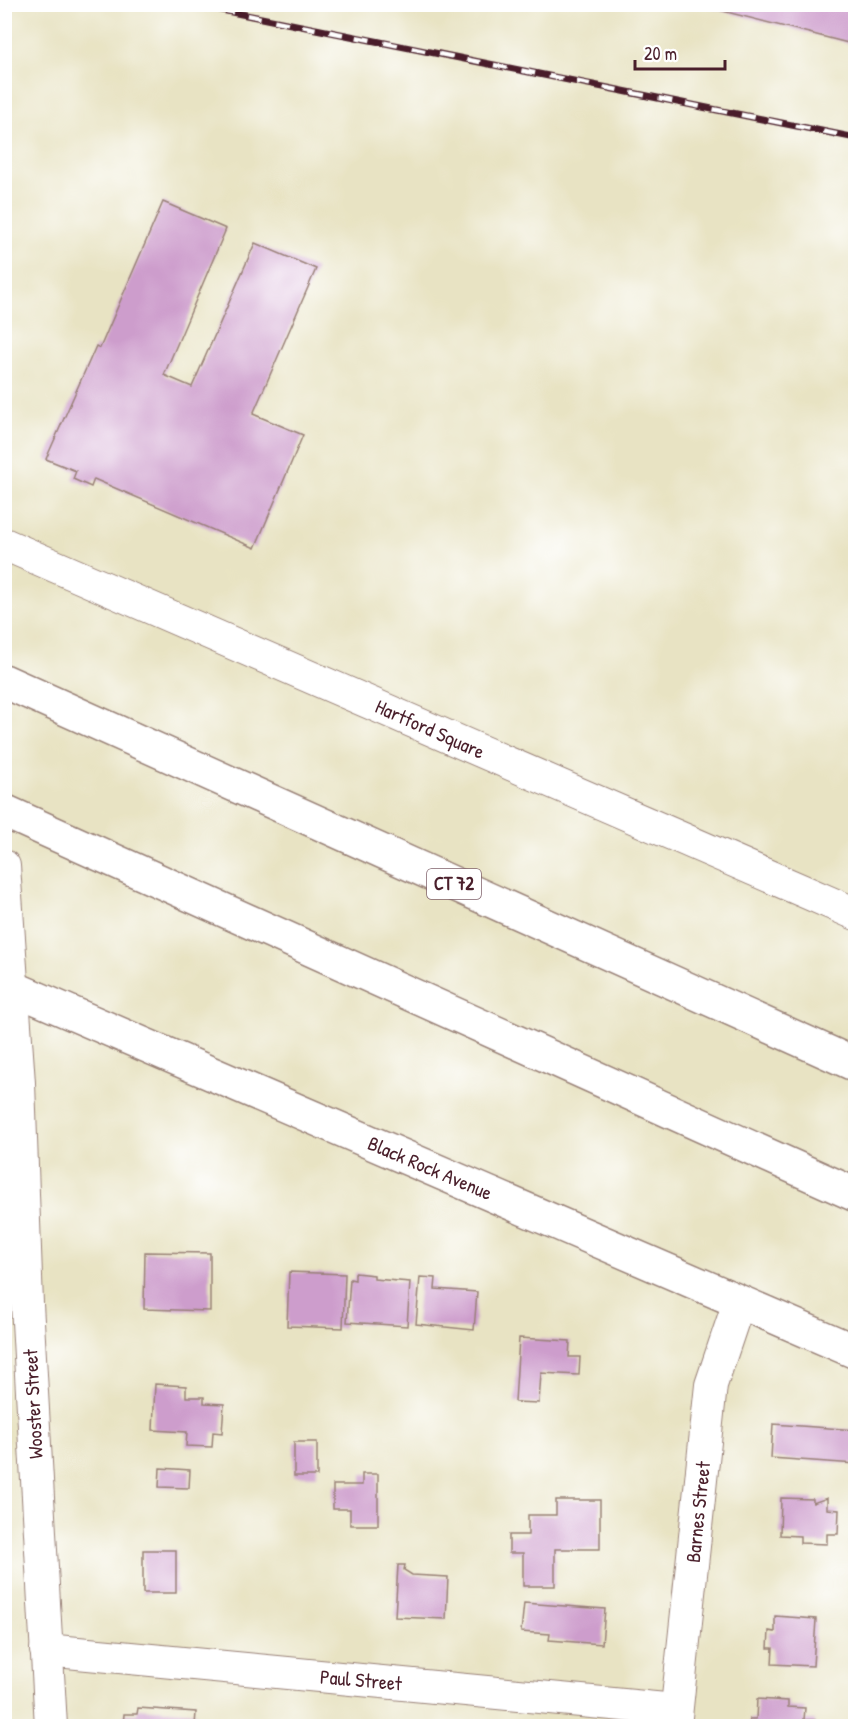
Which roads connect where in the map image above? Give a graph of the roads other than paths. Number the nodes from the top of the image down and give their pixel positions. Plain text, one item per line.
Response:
1 (4, 544) edge
2 (4, 681) edge
3 (4, 812) edge
4 (4, 866) edge
5 (855, 914) edge
6 (8, 986) edge
7 (855, 1065) edge
8 (855, 1195) edge
9 (739, 1302) junction
10 (16, 1305) edge
11 (855, 1352) edge
12 (46, 1650) junction
13 (676, 1718) edge
14 (51, 1726) edge

1 - 5 street, Hartford Square
2 - 7 main road, CT 72
3 - 8 main road
4 - 6 street, Wooster Street
6 - 9 main road, Black Rock Avenue
6 - 10 street, Wooster Street
9 - 11 main road, Black Rock Avenue
9 - 13 street, Barnes Street
10 - 12 street, Wooster Street
12 - 13 street, Paul Street
12 - 14 street, Wooster Street

